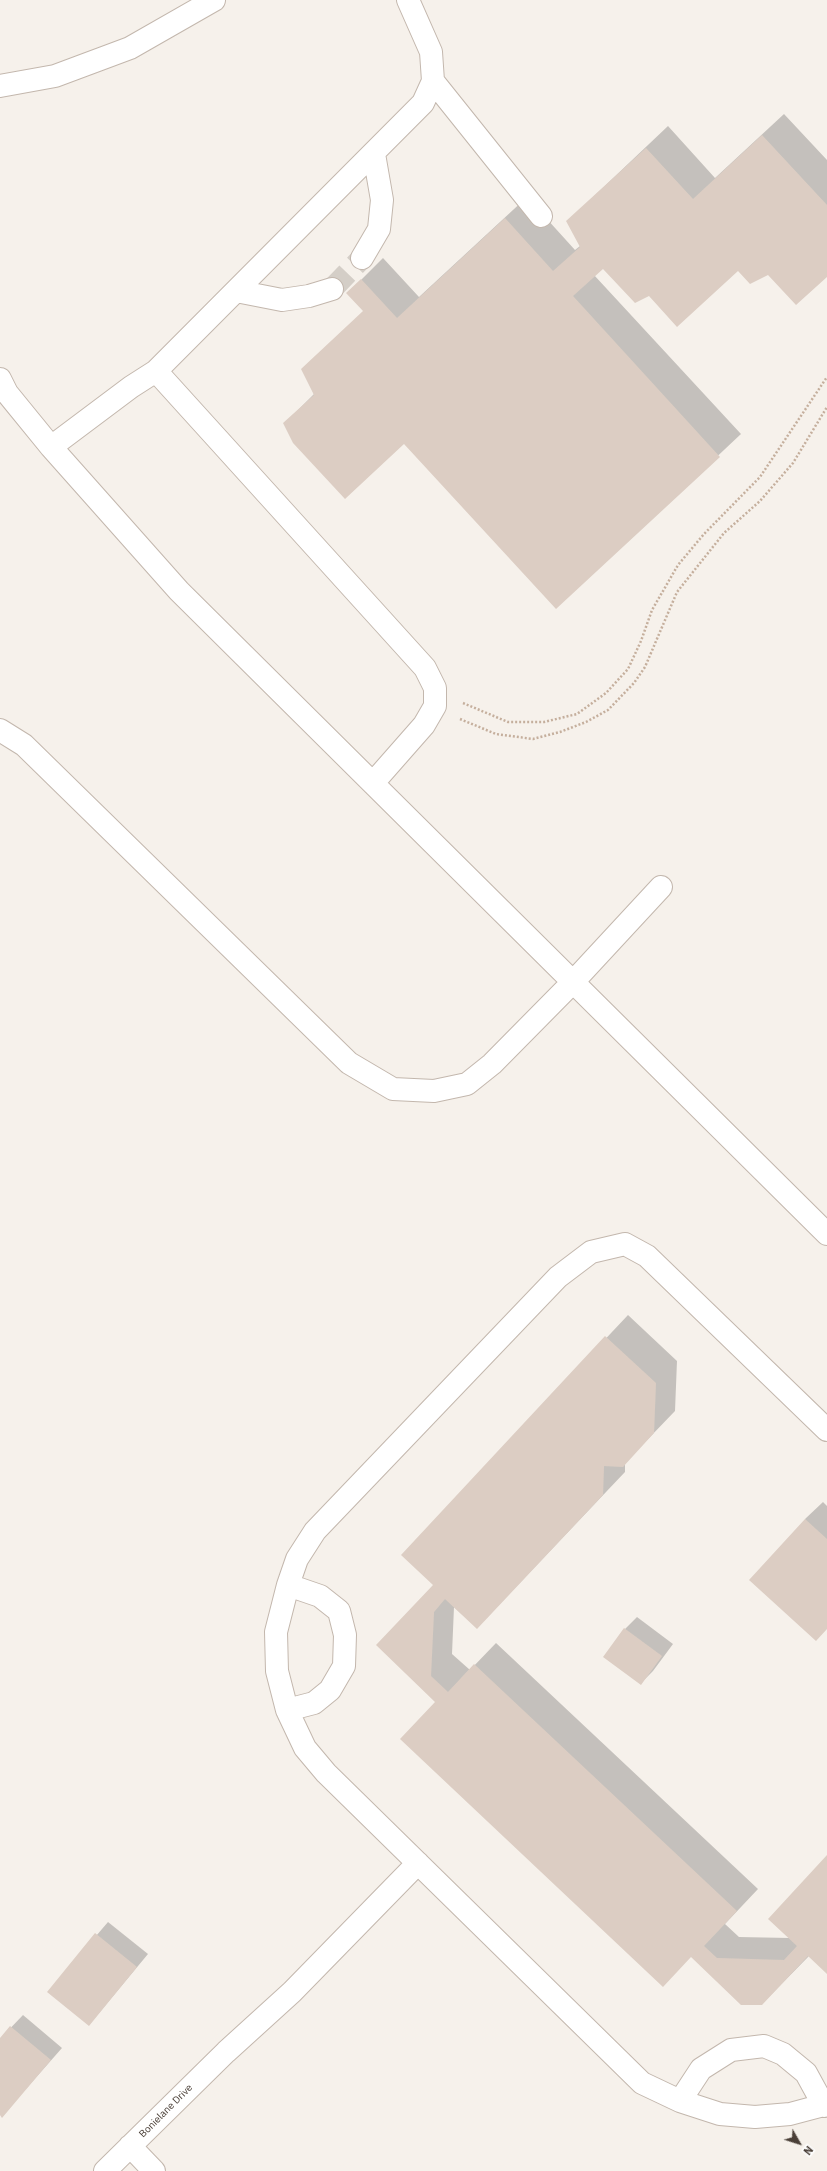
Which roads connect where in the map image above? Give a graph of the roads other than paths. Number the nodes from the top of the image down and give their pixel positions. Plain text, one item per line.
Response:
1 (214, 0) edge
2 (408, 0) edge
3 (433, 81) junction
4 (0, 86) edge
5 (374, 154) junction
6 (541, 216) dead end
7 (362, 258) tunnel mouth
8 (332, 289) tunnel mouth
9 (236, 292) junction
10 (156, 371) junction
11 (0, 379) edge
12 (52, 447) junction
13 (0, 730) edge
14 (373, 783) junction
15 (661, 887) dead end
16 (573, 982) junction
17 (827, 1234) edge
18 (827, 1430) edge
19 (288, 1585) junction
20 (288, 1710) junction
21 (418, 1863) junction
22 (680, 2101) junction
23 (825, 2105) edge
24 (130, 2146) junction
25 (105, 2171) edge
26 (154, 2171) edge

1 - 4 street
2 - 3 street
3 - 5 street
3 - 6 street
5 - 7 street
5 - 9 street
8 - 9 street
9 - 10 street
10 - 12 street
10 - 14 street
11 - 12 street
12 - 14 street
13 - 16 street
14 - 16 street
15 - 16 street
16 - 17 street
18 - 19 street
19 - 20 street
19 - 20 street
20 - 21 street
21 - 22 street
21 - 24 street, Bonielane Drive
22 - 23 street
22 - 23 street
24 - 25 street, Bonielane Drive
24 - 26 street

